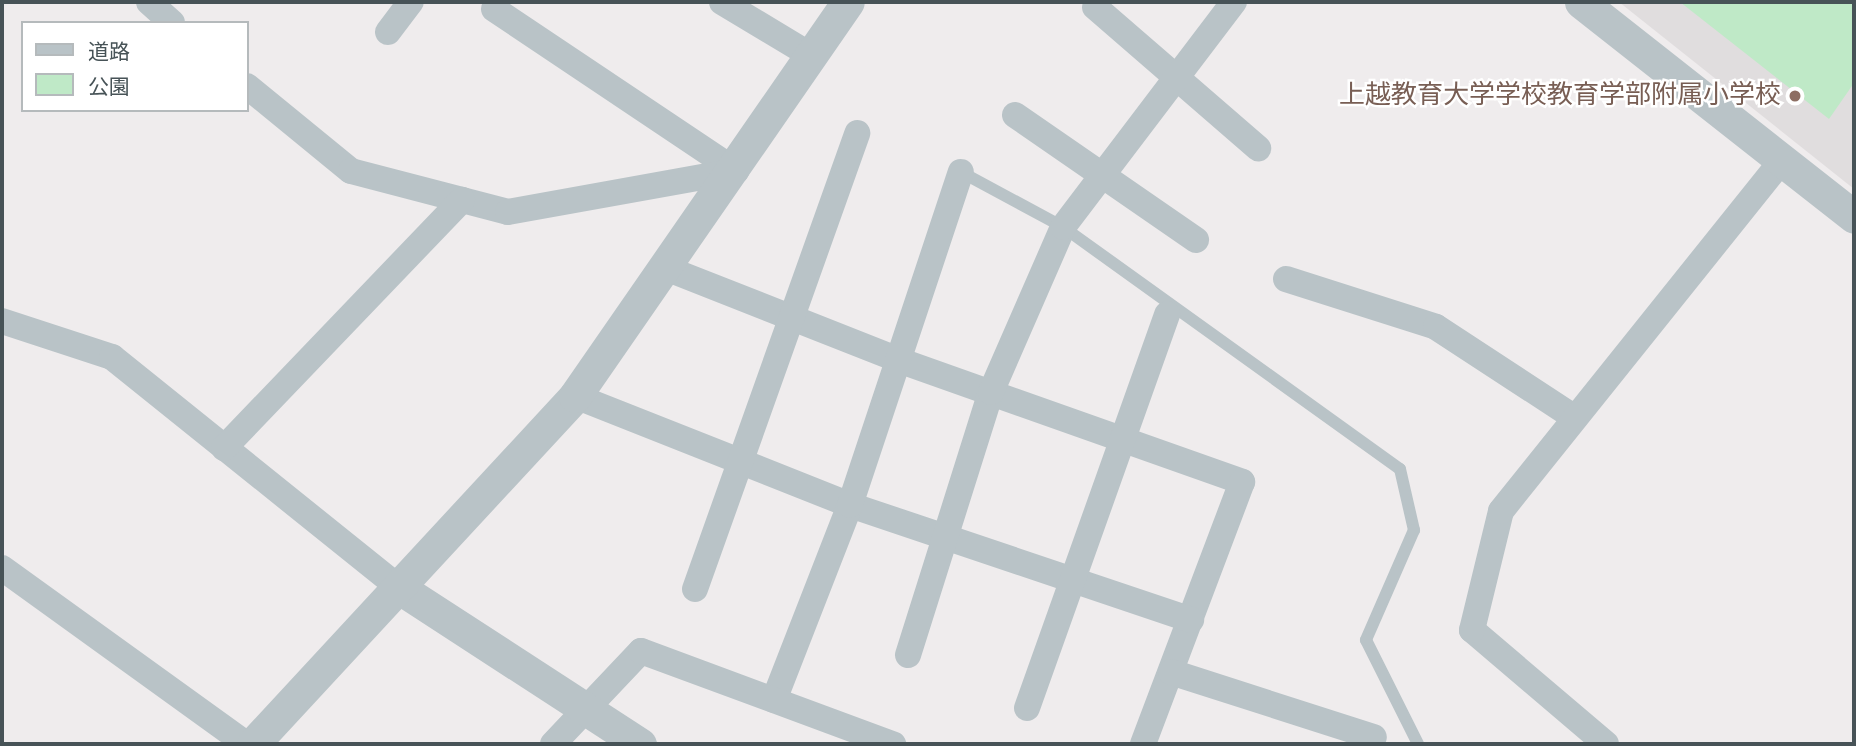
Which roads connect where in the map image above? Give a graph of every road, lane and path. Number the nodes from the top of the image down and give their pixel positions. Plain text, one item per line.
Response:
1 (149, 2) edge
2 (411, 2) edge
3 (722, 2) edge
4 (848, 2) edge
5 (1234, 2) edge
6 (1581, 2) edge
7 (1095, 7) dead end
8 (494, 9) dead end
9 (170, 21) edge
10 (388, 32) dead end
11 (812, 57) junction
12 (1179, 75) junction
13 (248, 87) edge
14 (1015, 115) dead end
15 (857, 133) dead end
16 (1258, 148) dead end
17 (1783, 159) junction
18 (736, 171) junction
19 (961, 172) joint
20 (1103, 175) junction
21 (462, 200) junction
22 (1854, 217) edge
23 (1063, 227) junction
24 (1196, 240) dead end
25 (668, 269) junction
26 (1286, 279) dead end
27 (1167, 314) dead end
28 (796, 319) junction
29 (2, 321) edge
30 (901, 361) junction
31 (992, 392) junction
32 (575, 396) junction
33 (1575, 418) junction
34 (1123, 440) junction
35 (224, 448) junction
36 (744, 463) junction
37 (850, 505) junction
38 (947, 538) junction
39 (2, 568) edge
40 (1069, 579) junction
41 (401, 589) junction
42 (695, 589) dead end
43 (1191, 620) junction
44 (908, 655) dead end
45 (1171, 671) junction
46 (774, 700) junction
47 (587, 708) junction
48 (1027, 708) dead end
49 (1374, 737) dead end
50 (246, 744) edge
51 (253, 744) edge
52 (553, 744) edge
53 (640, 744) edge
54 (893, 744) edge
55 (1143, 744) edge
56 (1418, 744) edge
57 (1606, 744) edge

1 - 9 street
2 - 10 street
3 - 11 street
4 - 11 street
5 - 12 street
6 - 17 street
7 - 12 street
8 - 18 street
11 - 18 street
12 - 16 street
12 - 20 street
13 - 21 street
14 - 20 street
15 - 28 street
17 - 22 street
17 - 33 street
18 - 21 street
18 - 25 street
19 - 23 lane
19 - 30 street
20 - 23 street
20 - 24 street
21 - 35 street
23 - 31 street
23 - 56 lane
25 - 28 street
25 - 32 street
26 - 33 street
27 - 34 street
28 - 30 street
28 - 36 street
29 - 35 street
30 - 31 street
30 - 37 street
31 - 34 street
31 - 38 street
32 - 36 street
32 - 41 street
33 - 57 street
34 - 40 street
34 - 43 street
35 - 41 street
36 - 37 street
36 - 42 street
37 - 38 street
37 - 46 street
38 - 40 street
38 - 44 street
39 - 50 street
40 - 43 street
40 - 48 street
41 - 47 street
41 - 51 street
43 - 45 street
45 - 49 street
45 - 55 street
46 - 47 street
46 - 54 street
47 - 52 street
47 - 53 street

